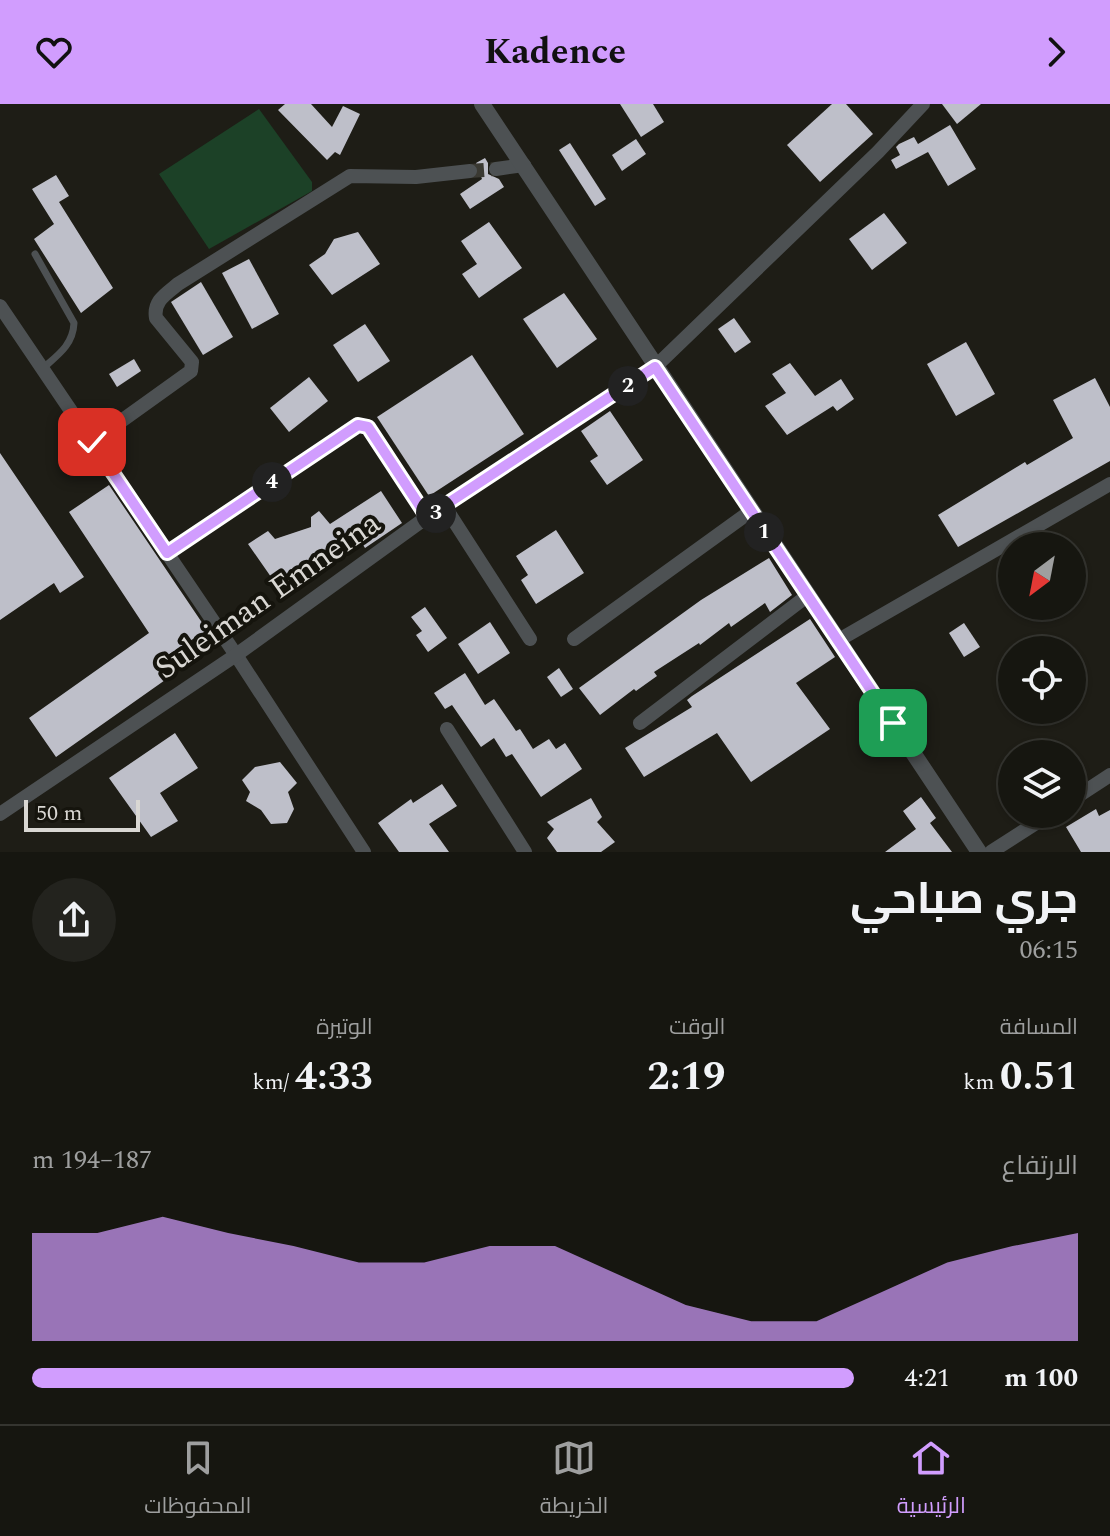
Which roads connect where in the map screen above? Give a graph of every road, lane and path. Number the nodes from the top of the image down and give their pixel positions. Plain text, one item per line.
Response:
1 (482, 104) edge
2 (923, 104) edge
3 (524, 165) junction
4 (496, 169) tunnel mouth
5 (470, 171) tunnel mouth
6 (35, 254) dead end
7 (0, 306) edge
8 (655, 367) junction
9 (42, 369) junction
10 (92, 442) junction
11 (1110, 484) edge
12 (445, 507) junction
13 (751, 511) junction
14 (427, 517) junction
15 (167, 553) junction
16 (807, 596) junction
17 (530, 639) dead end
18 (574, 639) dead end
19 (837, 641) junction
20 (236, 655) junction
21 (640, 723) dead end
22 (447, 729) dead end
23 (1110, 775) edge
24 (1086, 791) edge
25 (0, 814) edge
26 (1028, 828) edge
27 (364, 852) edge
28 (525, 852) edge
29 (979, 852) edge
30 (991, 852) edge

1 - 3 street
2 - 8 street, Suleiman Emneina
3 - 4 street
3 - 8 street
5 - 10 street
6 - 9 lane
7 - 9 street
8 - 12 street, Suleiman Emneina
8 - 13 street
9 - 10 street
10 - 15 street
11 - 19 street
12 - 14 street, Suleiman Emneina
12 - 17 street
13 - 16 street
13 - 18 street
14 - 15 street
14 - 20 street, Suleiman Emneina
15 - 20 street
16 - 19 street
16 - 21 street
19 - 29 street
20 - 25 street, Suleiman Emneina
20 - 27 street
22 - 28 street
23 - 24 street
26 - 30 street

